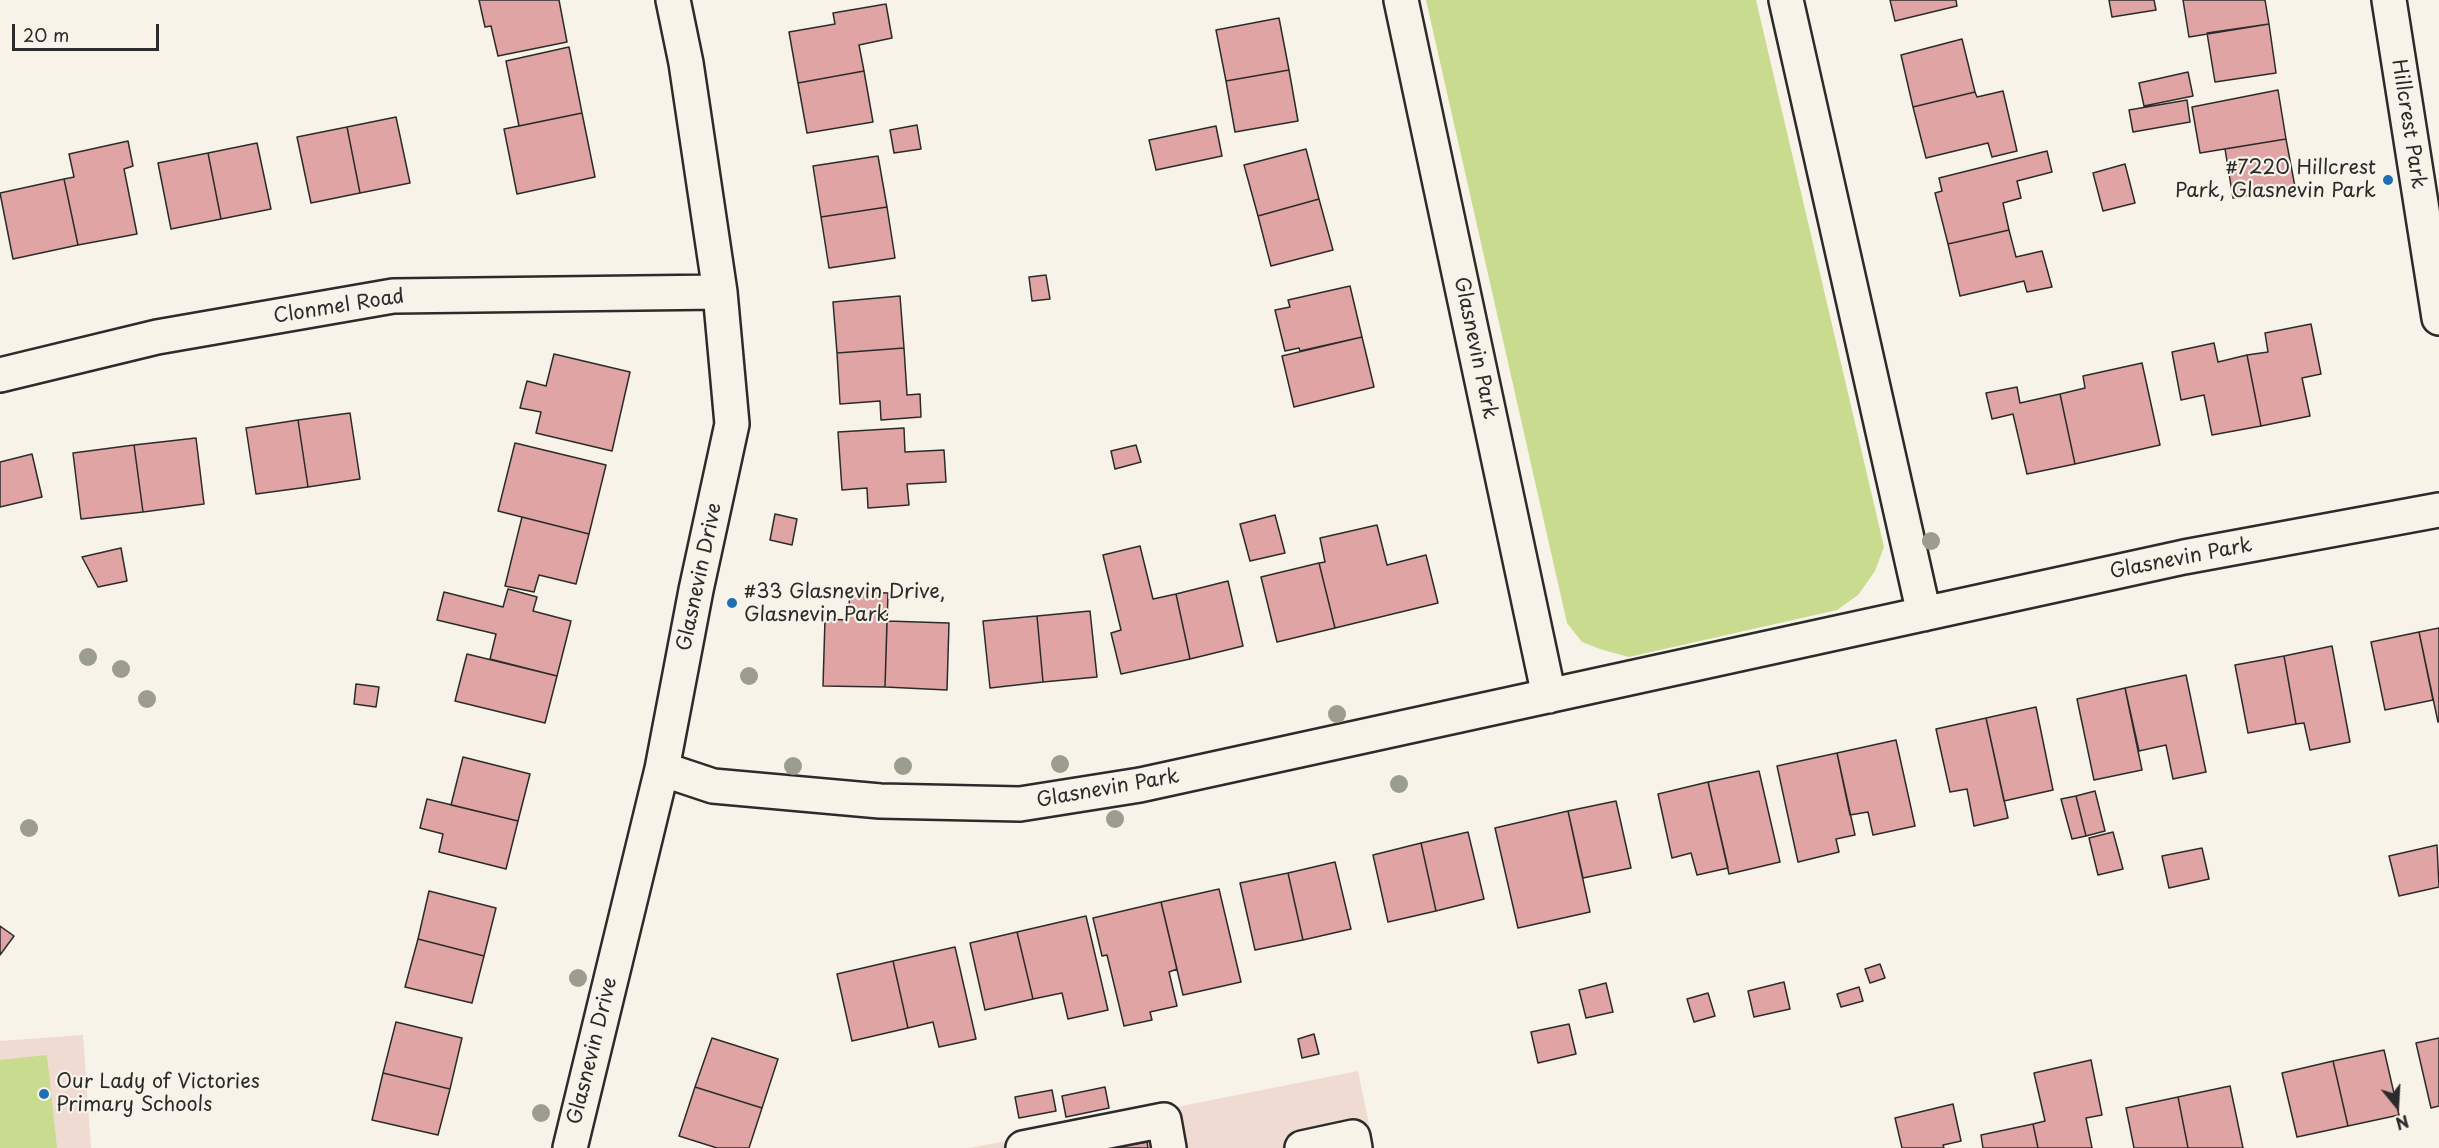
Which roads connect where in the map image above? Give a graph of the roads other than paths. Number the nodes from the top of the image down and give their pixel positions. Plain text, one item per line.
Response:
1 (673, 0) edge
2 (1401, 0) edge
3 (1786, 0) edge
4 (2389, 0) edge
5 (720, 292) junction
6 (2439, 318) edge
7 (0, 375) edge
8 (2439, 510) edge
9 (1924, 614) junction
10 (1549, 696) junction
11 (662, 769) junction
12 (570, 1148) edge
13 (1023, 1148) edge
14 (1169, 1148) edge
15 (1302, 1148) edge
16 (1355, 1148) edge

1 - 5 street, Glasnevin Drive
2 - 10 street, Glasnevin Park
3 - 9 street
4 - 6 street, Hillcrest Park
5 - 7 street, Clonmel Road
5 - 11 street, Glasnevin Drive
8 - 9 street, Glasnevin Park
9 - 10 street, Glasnevin Park
10 - 11 street, Glasnevin Park
11 - 12 street, Glasnevin Drive
13 - 14 street
15 - 16 street

